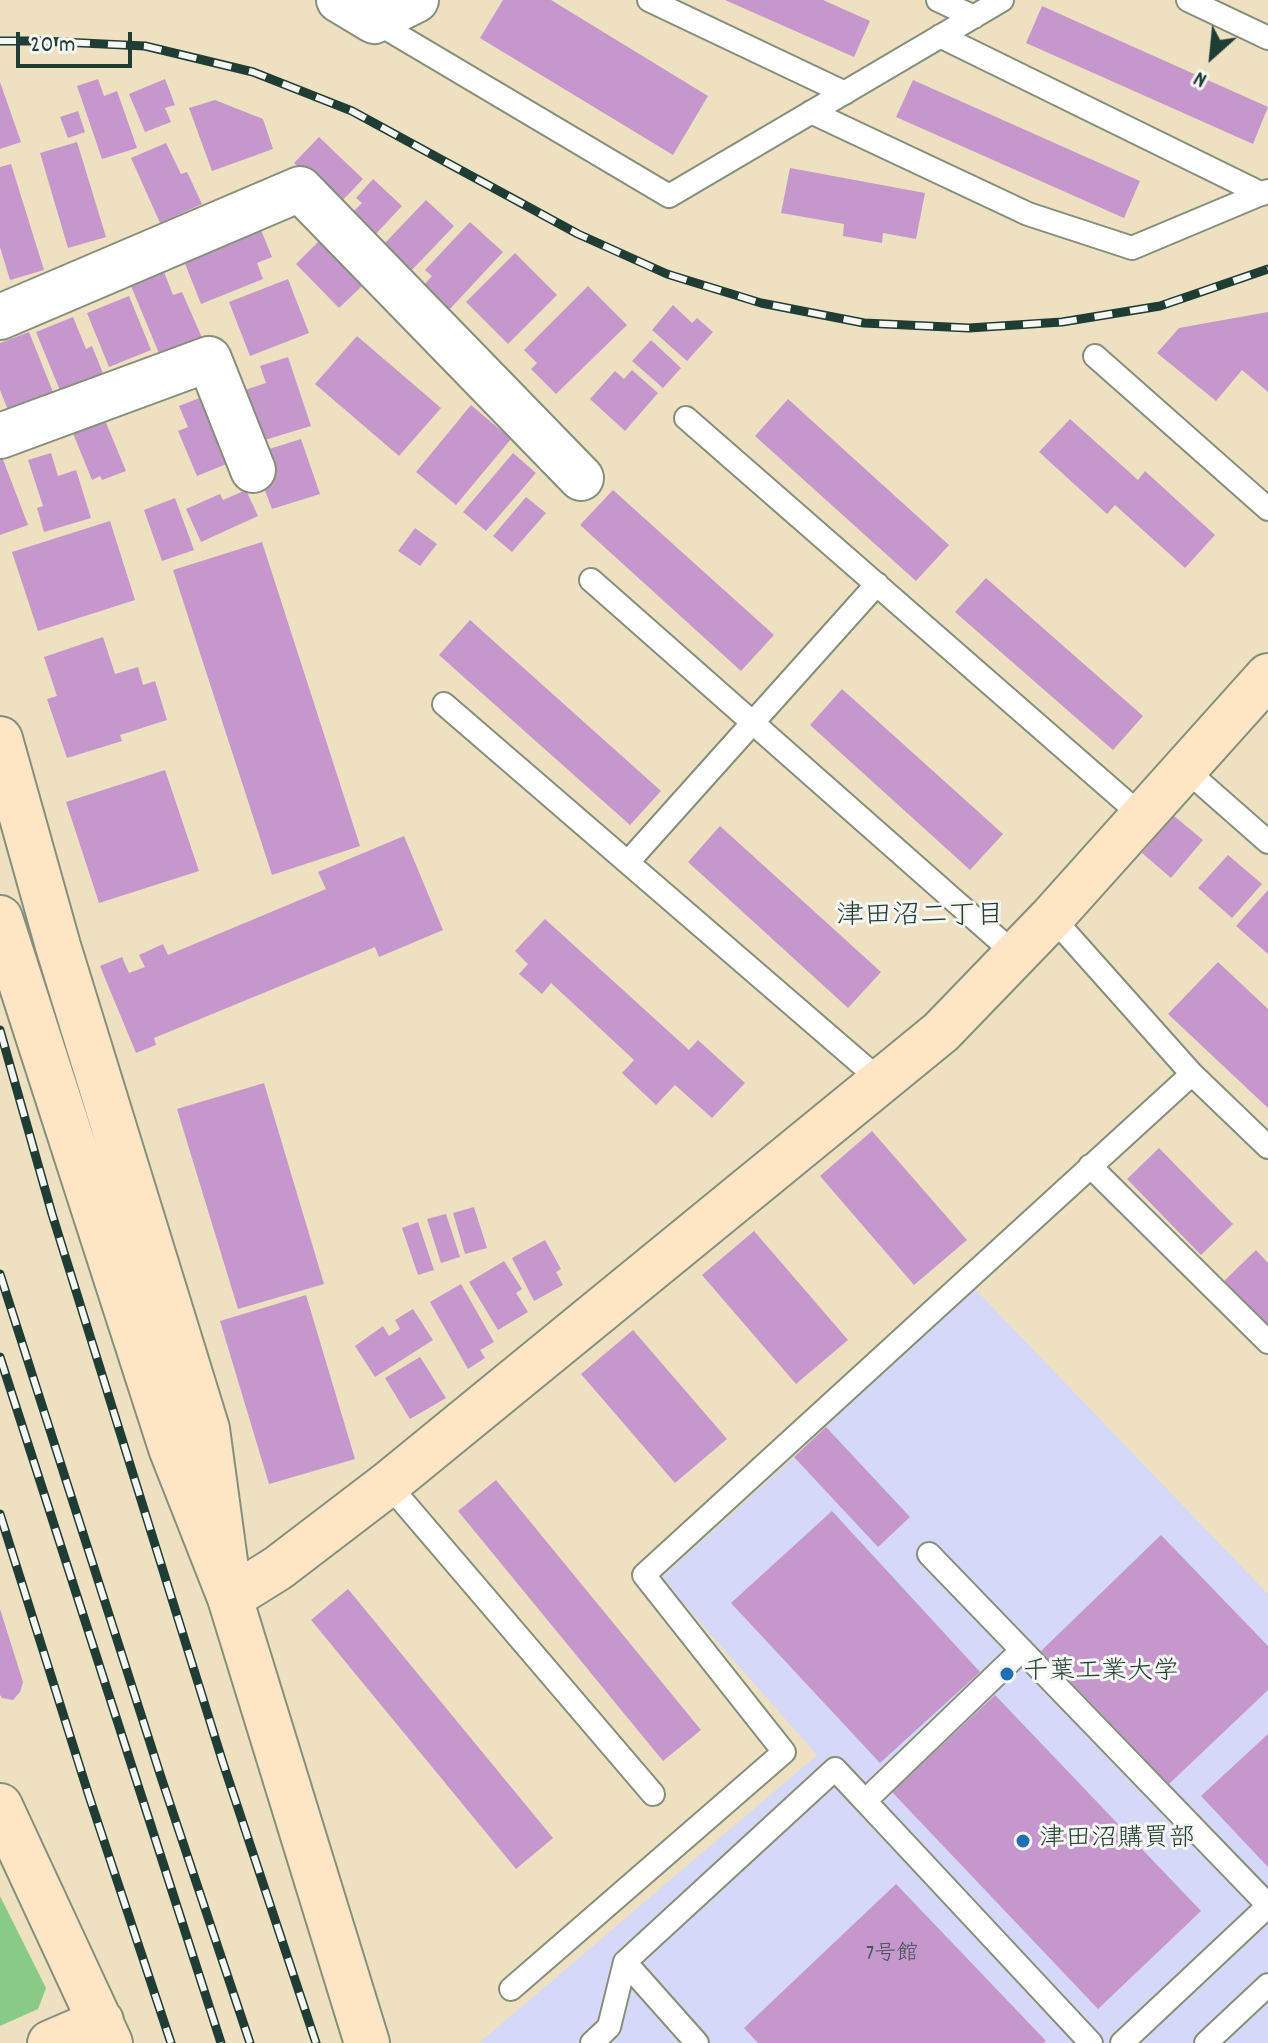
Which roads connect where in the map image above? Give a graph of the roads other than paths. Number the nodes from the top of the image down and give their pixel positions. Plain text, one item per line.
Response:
1 (416, 0) edge
2 (649, 0) edge
3 (938, 0) edge
4 (1002, 0) edge
5 (1188, 0) edge
6 (356, 11) edge
7 (974, 17) junction
8 (940, 36) junction
9 (1268, 38) edge
10 (845, 93) junction
11 (811, 112) junction
12 (1265, 192) edge
13 (0, 317) edge
14 (1095, 356) dead end
15 (686, 418) dead end
16 (0, 436) edge
17 (253, 470) dead end
18 (581, 478) dead end
19 (1268, 509) edge
20 (591, 580) dead end
21 (877, 584) junction
22 (1268, 676) edge
23 (444, 704) dead end
24 (753, 723) junction
25 (0, 739) edge
26 (1185, 769) junction
27 (1143, 817) junction
28 (1268, 842) edge
29 (628, 862) junction
30 (1052, 917) junction
31 (0, 918) edge
32 (1016, 955) junction
33 (1192, 1074) junction
34 (881, 1081) junction
35 (1268, 1147) edge
36 (1090, 1166) junction
37 (1268, 1342) edge
38 (388, 1484) junction
39 (929, 1554) dead end
40 (230, 1598) junction
41 (1022, 1650) junction
42 (653, 1794) dead end
43 (865, 1801) junction
44 (0, 1806) edge
45 (1268, 1906) edge
46 (625, 1962) junction
47 (1268, 1985) edge
48 (511, 1989) dead end
49 (105, 2032) edge
50 (50, 2043) edge
51 (367, 2043) edge
52 (592, 2043) edge
53 (697, 2043) edge
54 (1091, 2043) edge
55 (1122, 2043) edge
56 (1206, 2043) edge

1 - 6 street
2 - 10 lane
3 - 7 lane
4 - 7 lane
5 - 9 lane
6 - 11 lane
7 - 8 lane
8 - 10 lane
8 - 12 lane
10 - 11 lane
11 - 12 lane
13 - 18 street
14 - 19 lane
15 - 21 lane
16 - 17 street
20 - 24 lane
21 - 24 lane
21 - 27 lane
22 - 26 street
23 - 29 lane
24 - 29 lane
24 - 32 lane
25 - 40 street
26 - 27 street
26 - 28 lane
27 - 30 street
29 - 34 lane
30 - 32 street
30 - 33 lane
31 - 40 street
32 - 34 street
33 - 35 lane
33 - 36 lane
34 - 38 street
36 - 37 lane
36 - 48 lane
38 - 40 street
38 - 42 lane
39 - 41 lane
40 - 51 street
41 - 43 lane
41 - 45 lane
43 - 46 lane
43 - 54 lane
44 - 49 street
45 - 55 lane
46 - 52 lane
46 - 53 lane
47 - 56 lane
49 - 50 street

